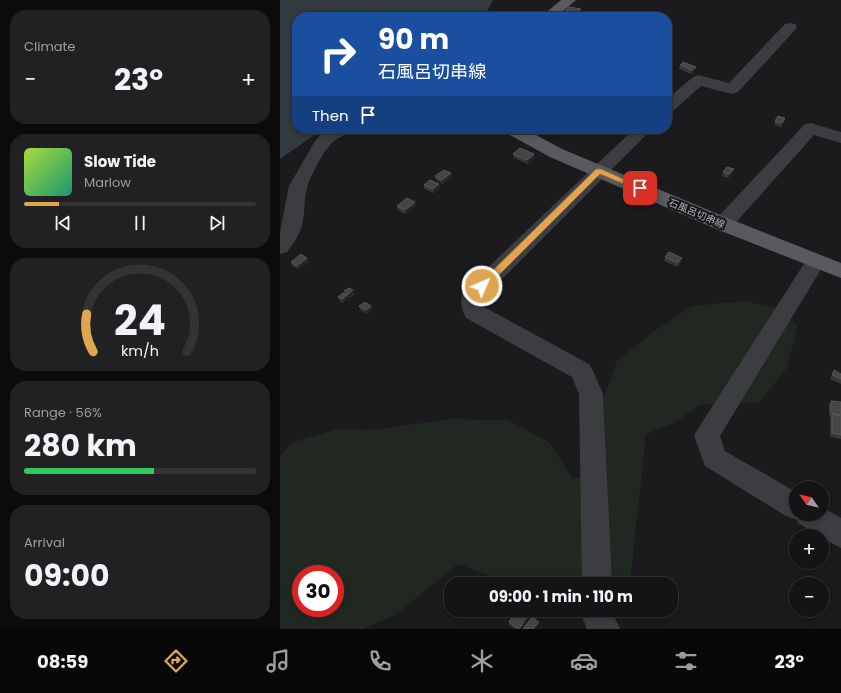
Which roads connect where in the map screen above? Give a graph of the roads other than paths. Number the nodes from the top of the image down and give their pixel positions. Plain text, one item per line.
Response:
1 (569, 0) edge
2 (554, 12) edge
3 (790, 27) dead end
4 (672, 103) edge
5 (332, 134) edge
6 (521, 134) edge
7 (639, 134) edge
8 (841, 138) edge
9 (599, 171) junction
10 (723, 224) junction
11 (280, 247) edge
12 (816, 261) junction
13 (841, 271) edge
14 (789, 503) edge
15 (820, 521) edge
16 (841, 534) edge
17 (597, 577) edge
18 (598, 617) edge
19 (605, 629) edge

1 - 2 main road
3 - 4 street
5 - 11 street
6 - 9 main road, 石風呂切串線
7 - 9 street
8 - 10 street
9 - 10 main road, 石風呂切串線
9 - 17 street
10 - 12 main road, 石風呂切串線
12 - 13 main road, 石風呂切串線
12 - 14 street
15 - 16 street
18 - 19 street

